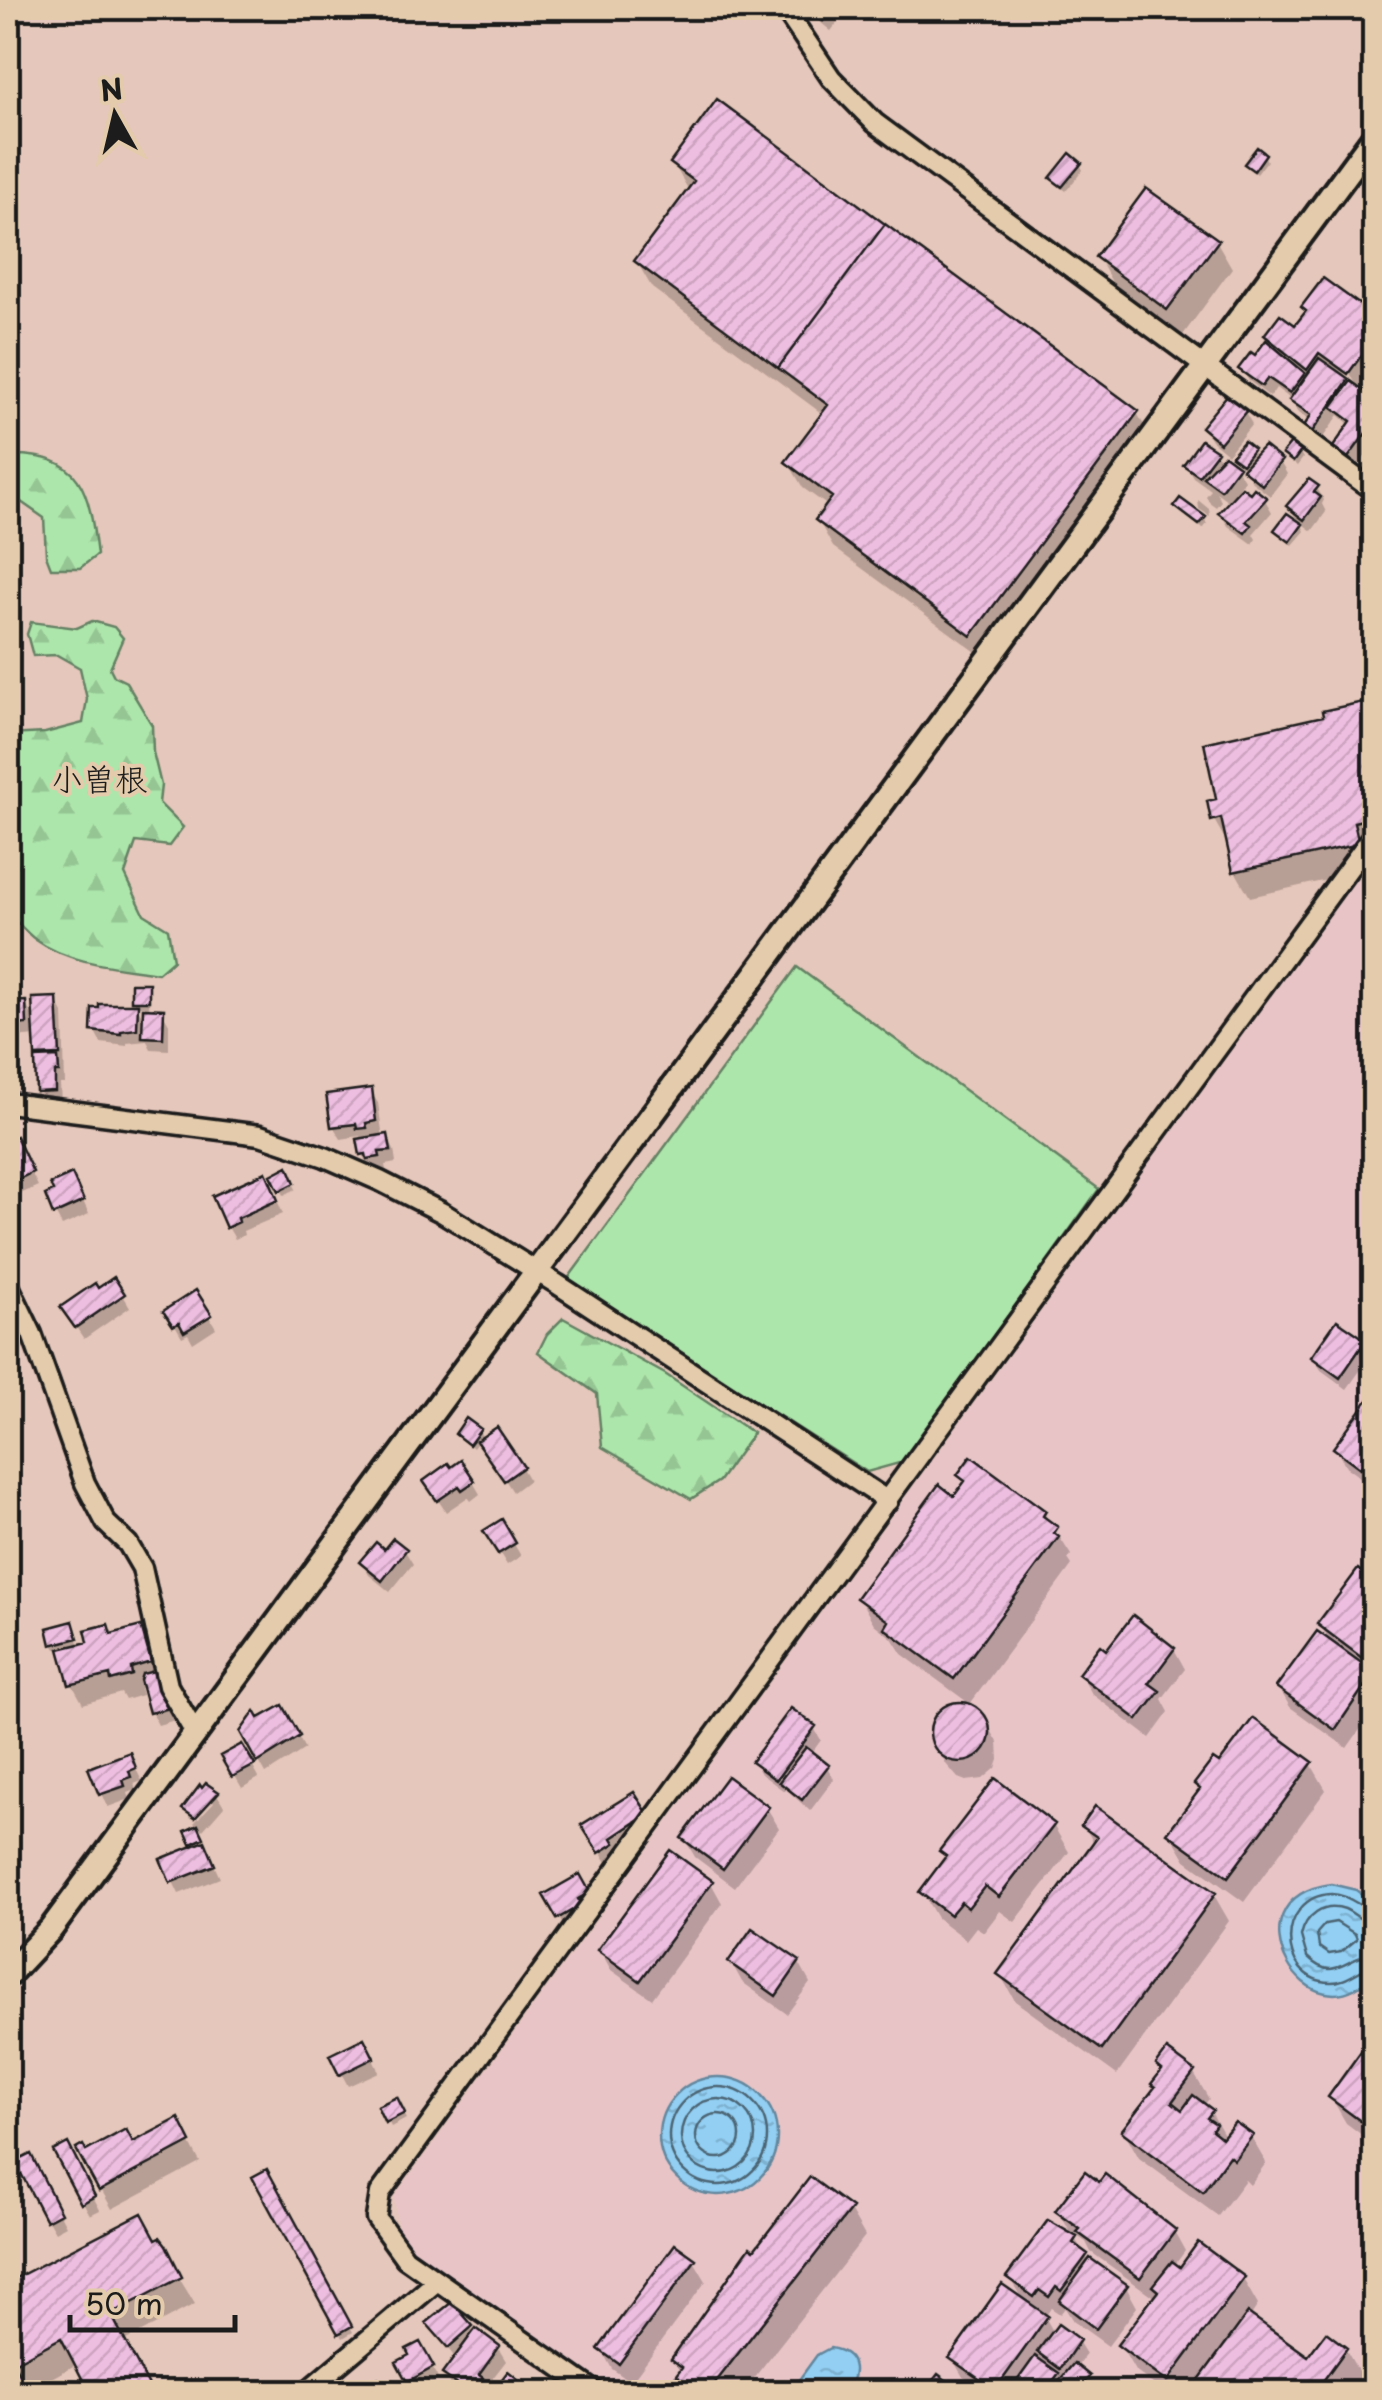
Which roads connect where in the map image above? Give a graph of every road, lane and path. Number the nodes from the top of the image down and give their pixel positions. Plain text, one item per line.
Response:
1 (784, 8) edge
2 (1374, 137) edge
3 (1208, 366) junction
4 (1374, 491) edge
5 (1374, 834) edge
6 (8, 1103) edge
7 (537, 1272) junction
8 (8, 1284) edge
9 (888, 1501) junction
10 (195, 1733) junction
11 (8, 1974) edge
12 (436, 2282) junction
13 (306, 2392) edge
14 (596, 2392) edge

1 - 3 street
2 - 3 street
3 - 4 street
3 - 7 street
5 - 9 street
6 - 7 street
7 - 9 street
7 - 10 street
8 - 10 street
9 - 12 street
10 - 11 street
12 - 13 street
12 - 14 street

